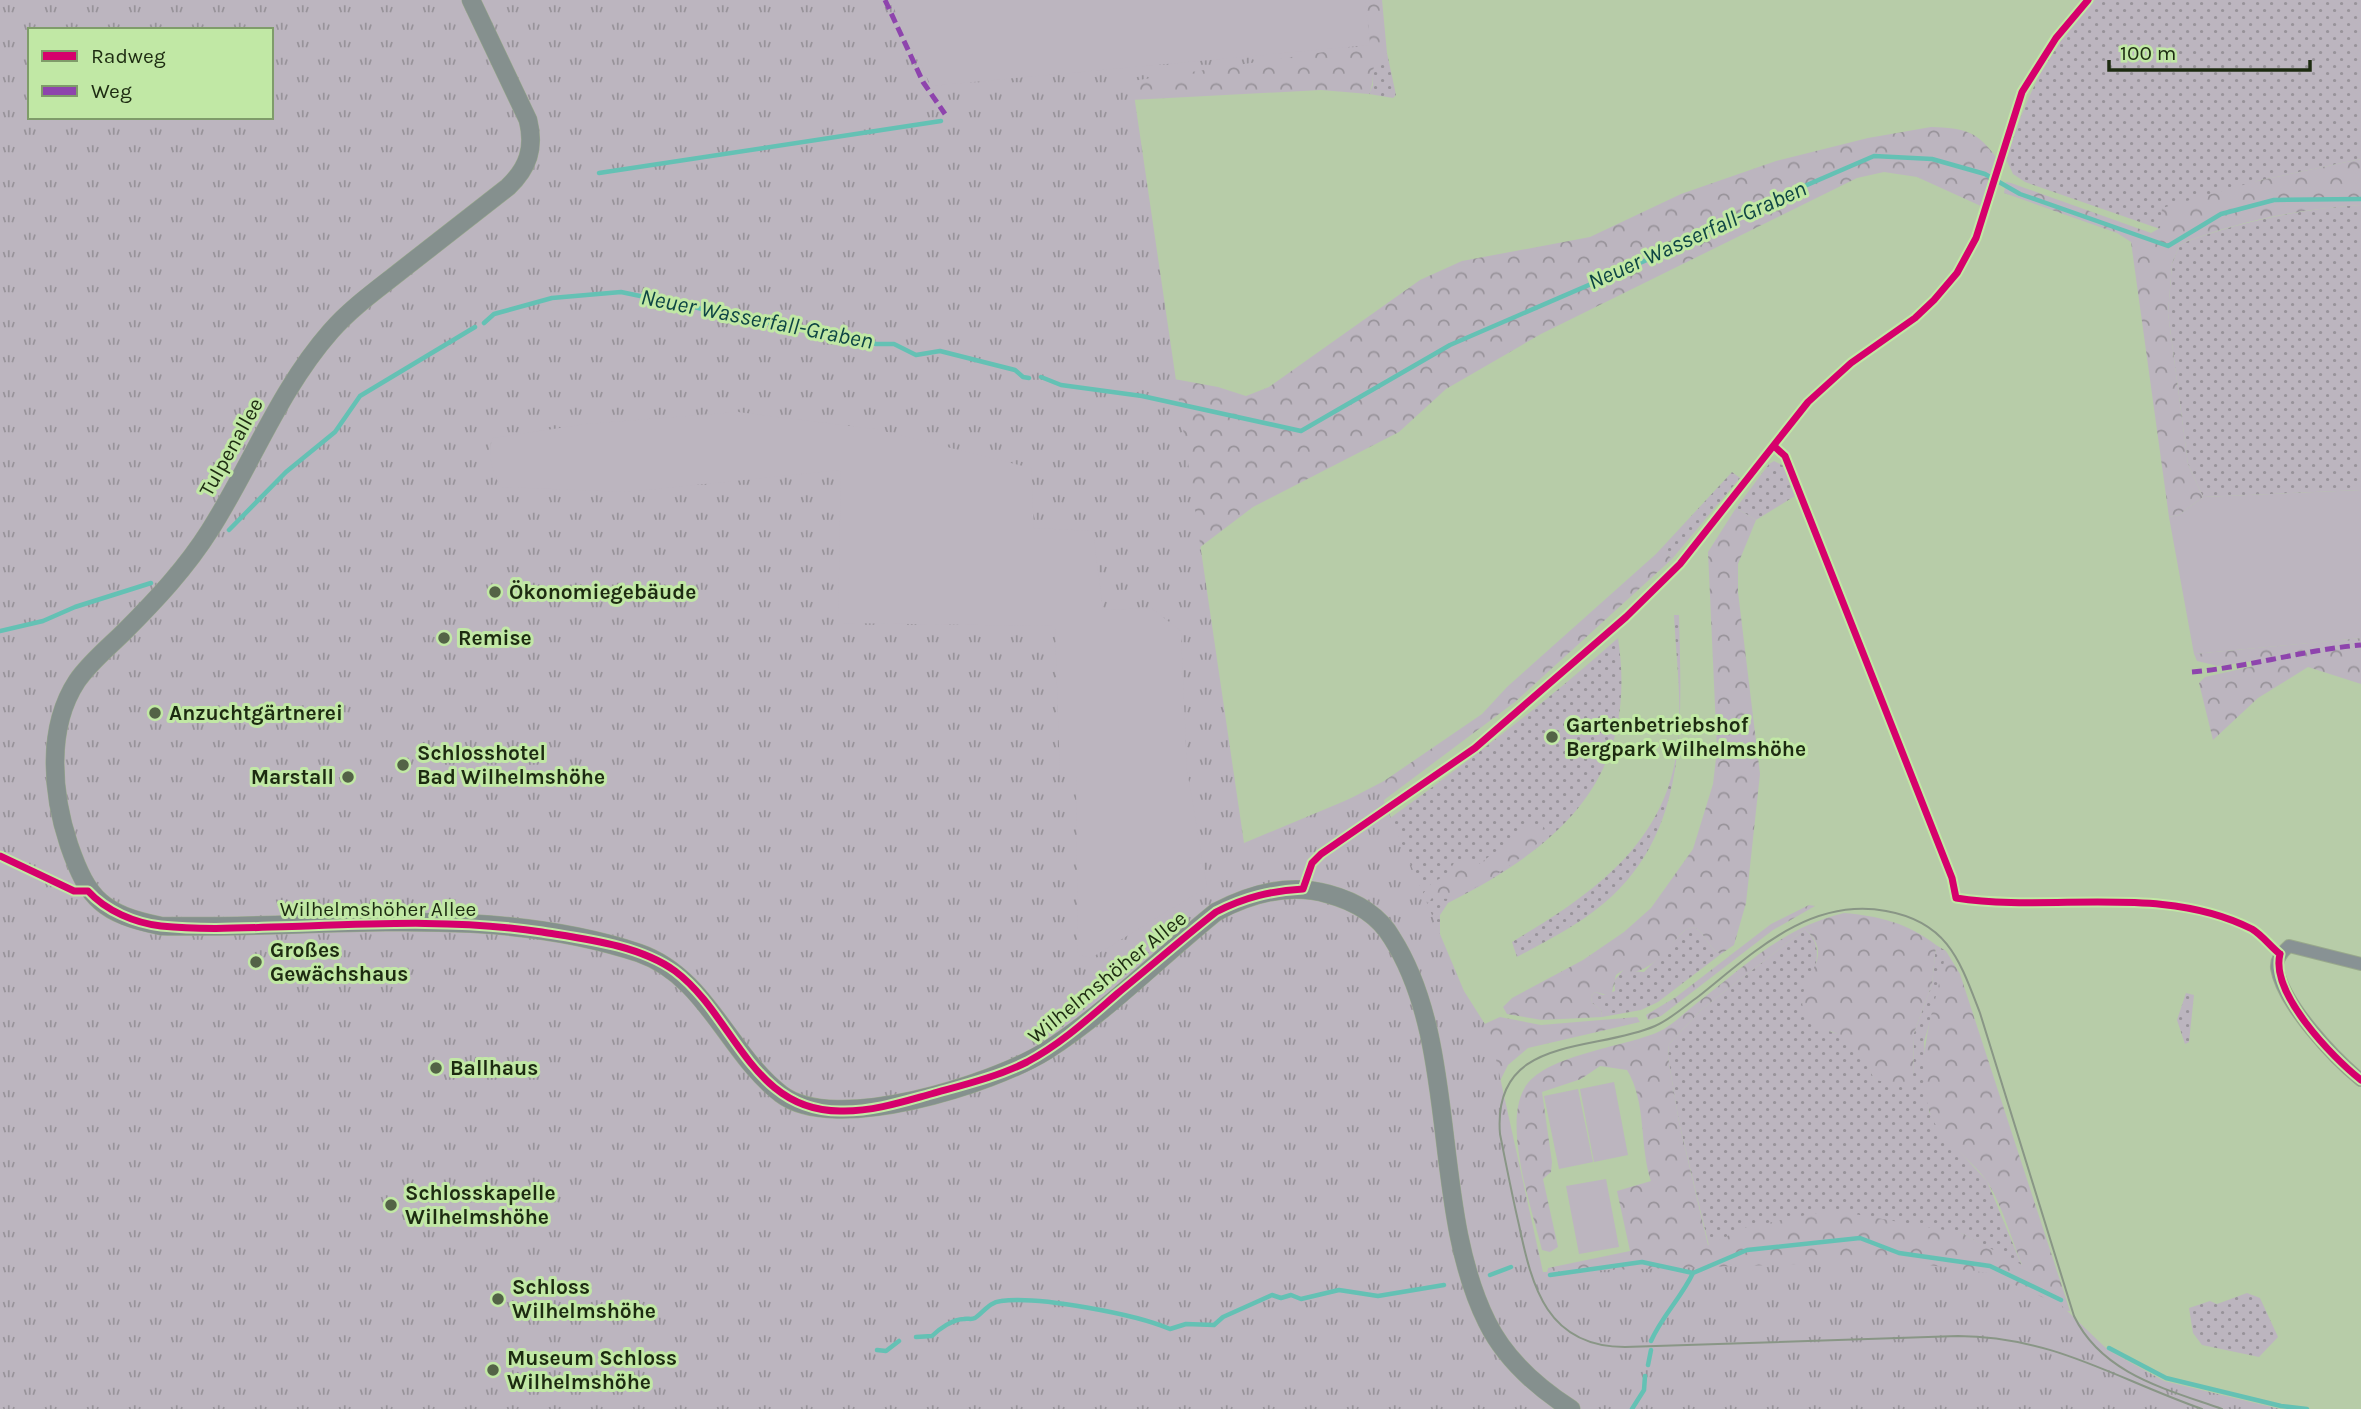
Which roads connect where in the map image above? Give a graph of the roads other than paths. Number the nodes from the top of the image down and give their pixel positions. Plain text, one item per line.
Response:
1 (471, 0) edge
2 (161, 926) joint
3 (2361, 964) edge
4 (2361, 1080) edge
5 (1571, 1409) edge

1 - 2 main road, Tulpenallee
2 - 5 main road, Wilhelmshöher Allee
3 - 4 street

